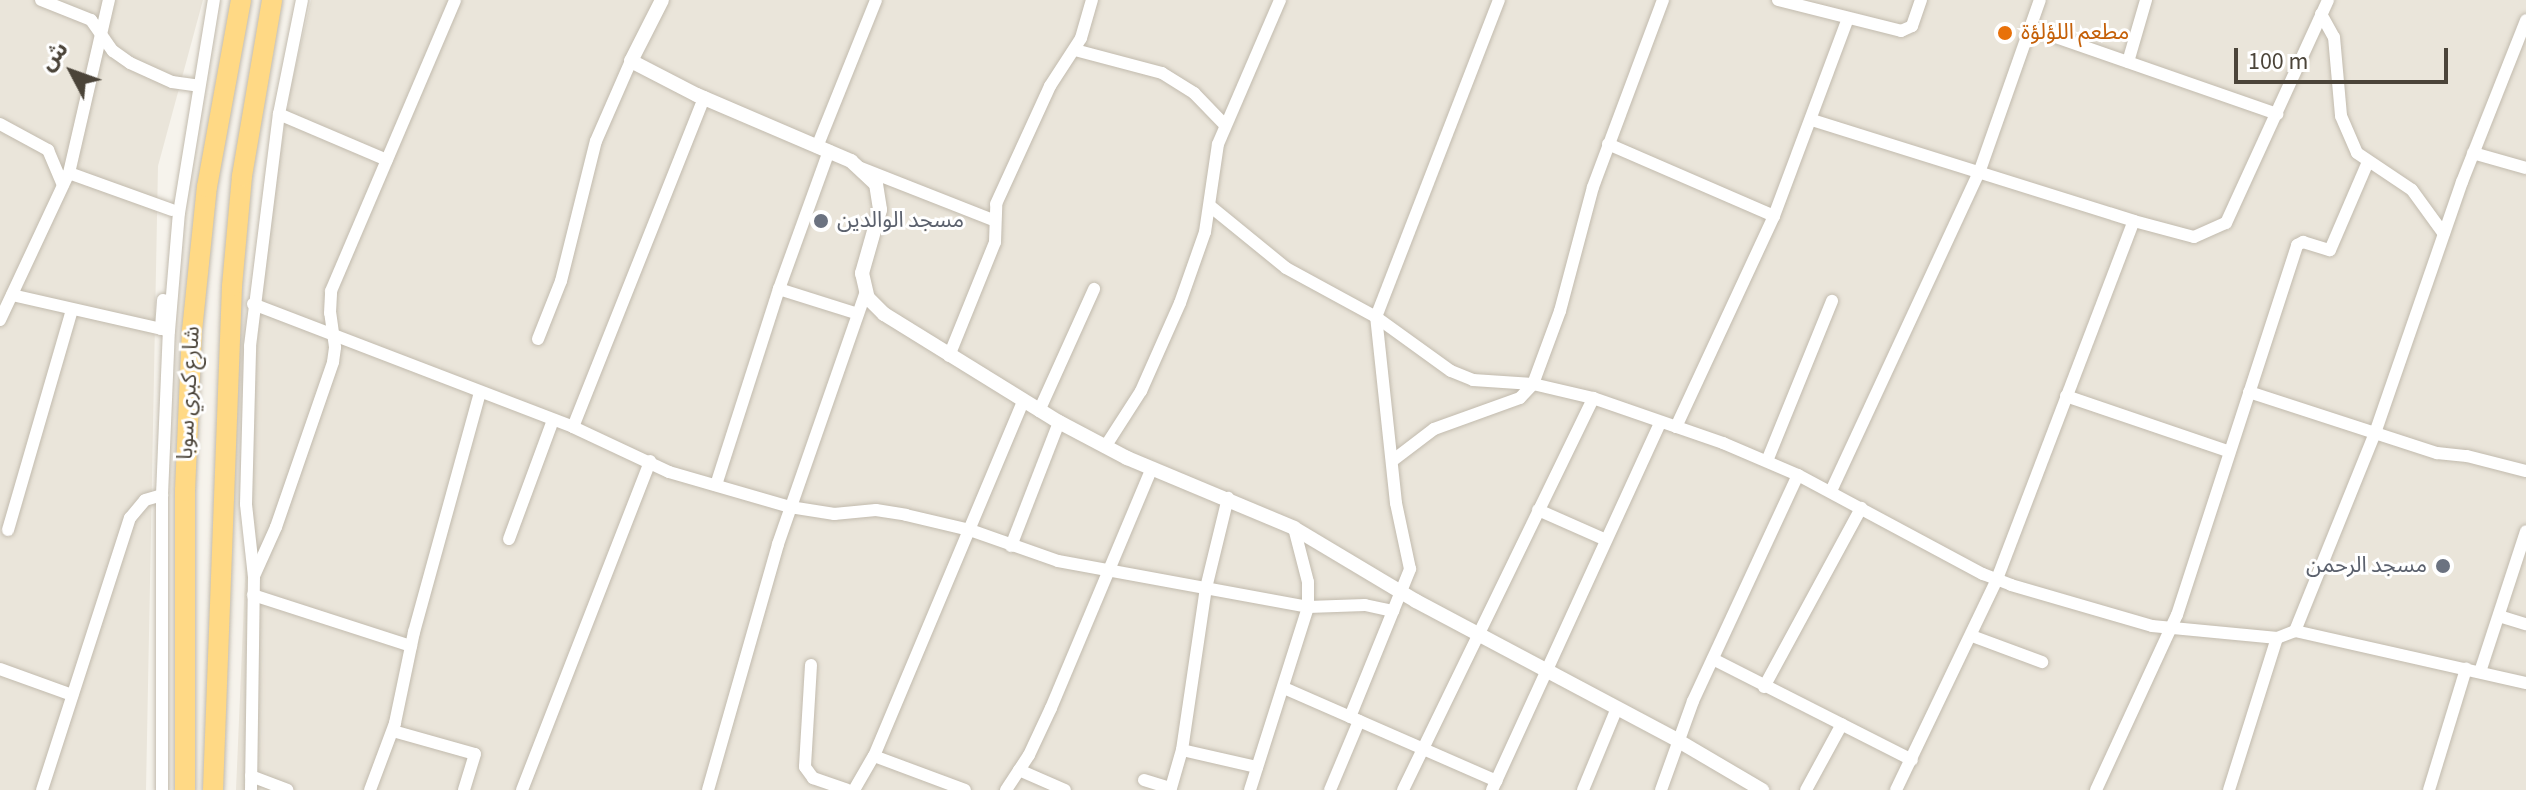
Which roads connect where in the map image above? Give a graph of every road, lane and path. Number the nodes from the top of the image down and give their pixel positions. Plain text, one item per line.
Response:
1 (41, 0) edge
2 (109, 0) edge
3 (214, 0) edge
4 (241, 0) edge
5 (272, 0) edge
6 (302, 0) edge
7 (455, 0) edge
8 (662, 0) edge
9 (876, 0) edge
10 (1092, 0) edge
11 (1280, 0) edge
12 (1499, 0) edge
13 (1663, 0) edge
14 (1778, 0) edge
15 (1921, 0) edge
16 (2040, 0) edge
17 (2146, 0) edge
18 (2328, 0) edge
19 (2321, 14) junction
20 (1848, 18) junction
21 (2526, 20) edge
22 (2030, 28) junction
23 (102, 31) junction
24 (1075, 50) junction
25 (631, 61) junction
26 (2128, 62) junction
27 (194, 86) junction
28 (704, 97) junction
29 (220, 110) junction
30 (279, 114) junction
31 (2277, 114) junction
32 (251, 116) junction
33 (1812, 120) junction
34 (0, 124) edge
35 (1225, 125) junction
36 (1608, 144) junction
37 (823, 149) junction
38 (2473, 153) junction
39 (387, 160) junction
40 (2367, 164) junction
41 (861, 168) junction
42 (2526, 168) edge
43 (1980, 170) junction
44 (66, 179) junction
45 (1210, 206) junction
46 (172, 210) junction
47 (1774, 216) junction
48 (993, 220) junction
49 (2134, 221) junction
50 (2444, 234) junction
51 (779, 289) junction
52 (1094, 289) dead end
53 (866, 292) junction
54 (12, 295) junction
55 (1832, 301) dead end
56 (253, 304) junction
57 (72, 310) junction
58 (855, 313) junction
59 (1376, 317) junction
60 (0, 320) edge
61 (165, 330) junction
62 (335, 335) junction
63 (538, 339) dead end
64 (949, 356) junction
65 (1533, 384) junction
66 (2249, 392) junction
67 (480, 393) junction
68 (2066, 396) junction
69 (1593, 398) junction
70 (1023, 401) junction
71 (1039, 411) junction
72 (553, 420) junction
73 (1059, 422) junction
74 (1660, 423) junction
75 (573, 427) junction
76 (1676, 427) junction
77 (2375, 433) junction
78 (1105, 447) junction
79 (2228, 451) junction
80 (650, 461) junction
81 (1392, 461) junction
82 (1767, 461) junction
83 (1152, 468) junction
84 (2526, 471) edge
85 (1798, 475) junction
86 (716, 485) junction
87 (1831, 491) junction
88 (162, 495) junction
89 (1228, 498) junction
90 (790, 507) junction
91 (1861, 508) junction
92 (1538, 510) junction
93 (1294, 528) junction
94 (8, 530) dead end
95 (970, 530) junction
96 (2526, 531) edge
97 (509, 539) dead end
98 (1606, 540) junction
99 (1011, 546) junction
100 (1108, 568) junction
101 (2520, 572) edge
102 (254, 577) junction
103 (1997, 579) junction
104 (1206, 588) junction
105 (1402, 593) junction
106 (253, 595) junction
107 (1308, 607) junction
108 (1393, 611) junction
109 (2499, 616) junction
110 (2526, 624) edge
111 (2171, 627) junction
112 (2295, 631) junction
113 (1478, 634) junction
114 (1972, 636) junction
115 (2277, 638) junction
116 (411, 646) junction
117 (1713, 659) junction
118 (2042, 662) dead end
119 (811, 665) dead end
120 (0, 669) edge
121 (1546, 669) junction
122 (2466, 669) junction
123 (2480, 672) junction
124 (2526, 683) edge
125 (1764, 687) junction
126 (1284, 688) junction
127 (72, 695) junction
128 (1617, 708) junction
129 (1354, 719) junction
130 (1842, 724) junction
131 (393, 731) junction
132 (1677, 740) junction
133 (1423, 748) junction
134 (1182, 750) junction
135 (874, 756) junction
136 (1912, 760) junction
137 (1257, 767) junction
138 (1019, 770) junction
139 (251, 776) junction
140 (1144, 780) dead end
141 (1494, 785) edge
142 (42, 790) edge
143 (162, 790) edge
144 (185, 790) edge
145 (213, 790) edge
146 (251, 790) edge
147 (287, 790) edge
148 (370, 790) edge
149 (464, 790) edge
150 (522, 790) edge
151 (708, 790) edge
152 (847, 790) edge
153 (854, 790) edge
154 (965, 790) edge
155 (1006, 790) edge
156 (1065, 790) edge
157 (1250, 790) edge
158 (1330, 790) edge
159 (1403, 790) edge
160 (1583, 790) edge
161 (1661, 790) edge
162 (1762, 790) edge
163 (1806, 790) edge
164 (1896, 790) edge
165 (2096, 790) edge
166 (2229, 790) edge
167 (2429, 790) edge

1 - 23 street
2 - 23 street
3 - 27 street
4 - 29 highway, شارع كبري سوبا
5 - 32 highway, شارع كبري سوبا
6 - 30 street
7 - 39 street
8 - 25 street
9 - 37 street
10 - 24 street
11 - 35 street
12 - 59 street
13 - 36 street
14 - 20 street
15 - 20 street
16 - 22 street
17 - 26 street
18 - 19 street
19 - 31 street
19 - 40 street
20 - 33 street
21 - 38 street
22 - 26 street
22 - 43 street
23 - 27 street
23 - 44 street
24 - 35 street
24 - 48 street
25 - 28 street
25 - 63 street
26 - 31 street
27 - 46 street
27 - 61 street
28 - 37 street
28 - 75 street
29 - 32 highway
29 - 144 highway, شارع كبري سوبا
30 - 39 street
30 - 56 street
31 - 49 street
32 - 145 highway, شارع كبري سوبا
33 - 43 street
33 - 47 street
34 - 44 street
35 - 45 street
36 - 47 street
36 - 65 street
37 - 41 street
37 - 51 street
38 - 42 street
38 - 50 street
39 - 62 street
40 - 50 street
40 - 66 street
41 - 48 street
41 - 53 street
43 - 49 street
43 - 87 street
44 - 46 street
44 - 54 street
45 - 59 street
45 - 78 street
46 - 61 street
47 - 76 street
48 - 64 street
49 - 68 street
50 - 77 street
51 - 58 street
51 - 86 street
52 - 71 street
53 - 58 street
53 - 64 street
54 - 57 street
54 - 60 street
55 - 82 street
56 - 62 street
56 - 102 street
57 - 61 street
57 - 94 street
58 - 90 street
59 - 65 street
59 - 81 street
61 - 88 street
62 - 67 street
62 - 102 street
64 - 70 street
65 - 69 street
65 - 81 street
66 - 77 street
66 - 79 street
67 - 72 street
67 - 116 street
68 - 79 street
68 - 103 street
69 - 74 street
69 - 92 street
70 - 71 street
70 - 95 street
71 - 73 street
72 - 75 street
72 - 97 street
73 - 78 street
73 - 99 street
74 - 76 street
74 - 98 street
75 - 80 street
76 - 82 street
77 - 84 street
77 - 112 street
78 - 83 street
79 - 111 street
80 - 86 street
80 - 150 street
81 - 105 street
82 - 85 street
83 - 89 street
83 - 100 street
85 - 87 street
85 - 117 street
86 - 90 street
87 - 91 street
88 - 127 street
88 - 143 street
89 - 93 street
89 - 104 street
90 - 95 street
90 - 151 street
91 - 103 street
91 - 125 street
92 - 98 street
92 - 113 street
93 - 105 street
93 - 107 street
95 - 99 street
95 - 135 street
96 - 101 street
98 - 121 street
99 - 100 street
100 - 104 street
100 - 138 street
101 - 109 street
102 - 106 street
103 - 111 street
103 - 114 street
104 - 107 street
104 - 134 street
105 - 108 street
105 - 113 street
106 - 116 street
106 - 139 street
107 - 108 street
107 - 126 street
108 - 129 street
109 - 110 street
109 - 123 street
111 - 115 street
111 - 165 street
112 - 115 street
112 - 122 street
113 - 121 street
113 - 133 street
114 - 118 street
114 - 136 street
115 - 166 street
116 - 131 street
117 - 125 street
117 - 132 street
119 - 152 street
120 - 127 street
121 - 128 street
121 - 141 street
122 - 123 street
122 - 167 street
123 - 124 street
125 - 130 street
126 - 129 street
126 - 137 street
127 - 142 street
128 - 132 street
128 - 160 street
129 - 133 street
129 - 158 street
130 - 136 street
130 - 163 street
131 - 148 street
131 - 149 street
132 - 161 street
132 - 162 street
133 - 141 street
133 - 159 street
134 - 137 street
134 - 140 street
135 - 153 street
135 - 154 street
136 - 164 street
137 - 157 street
138 - 155 street
138 - 156 street
139 - 146 street
139 - 147 street

